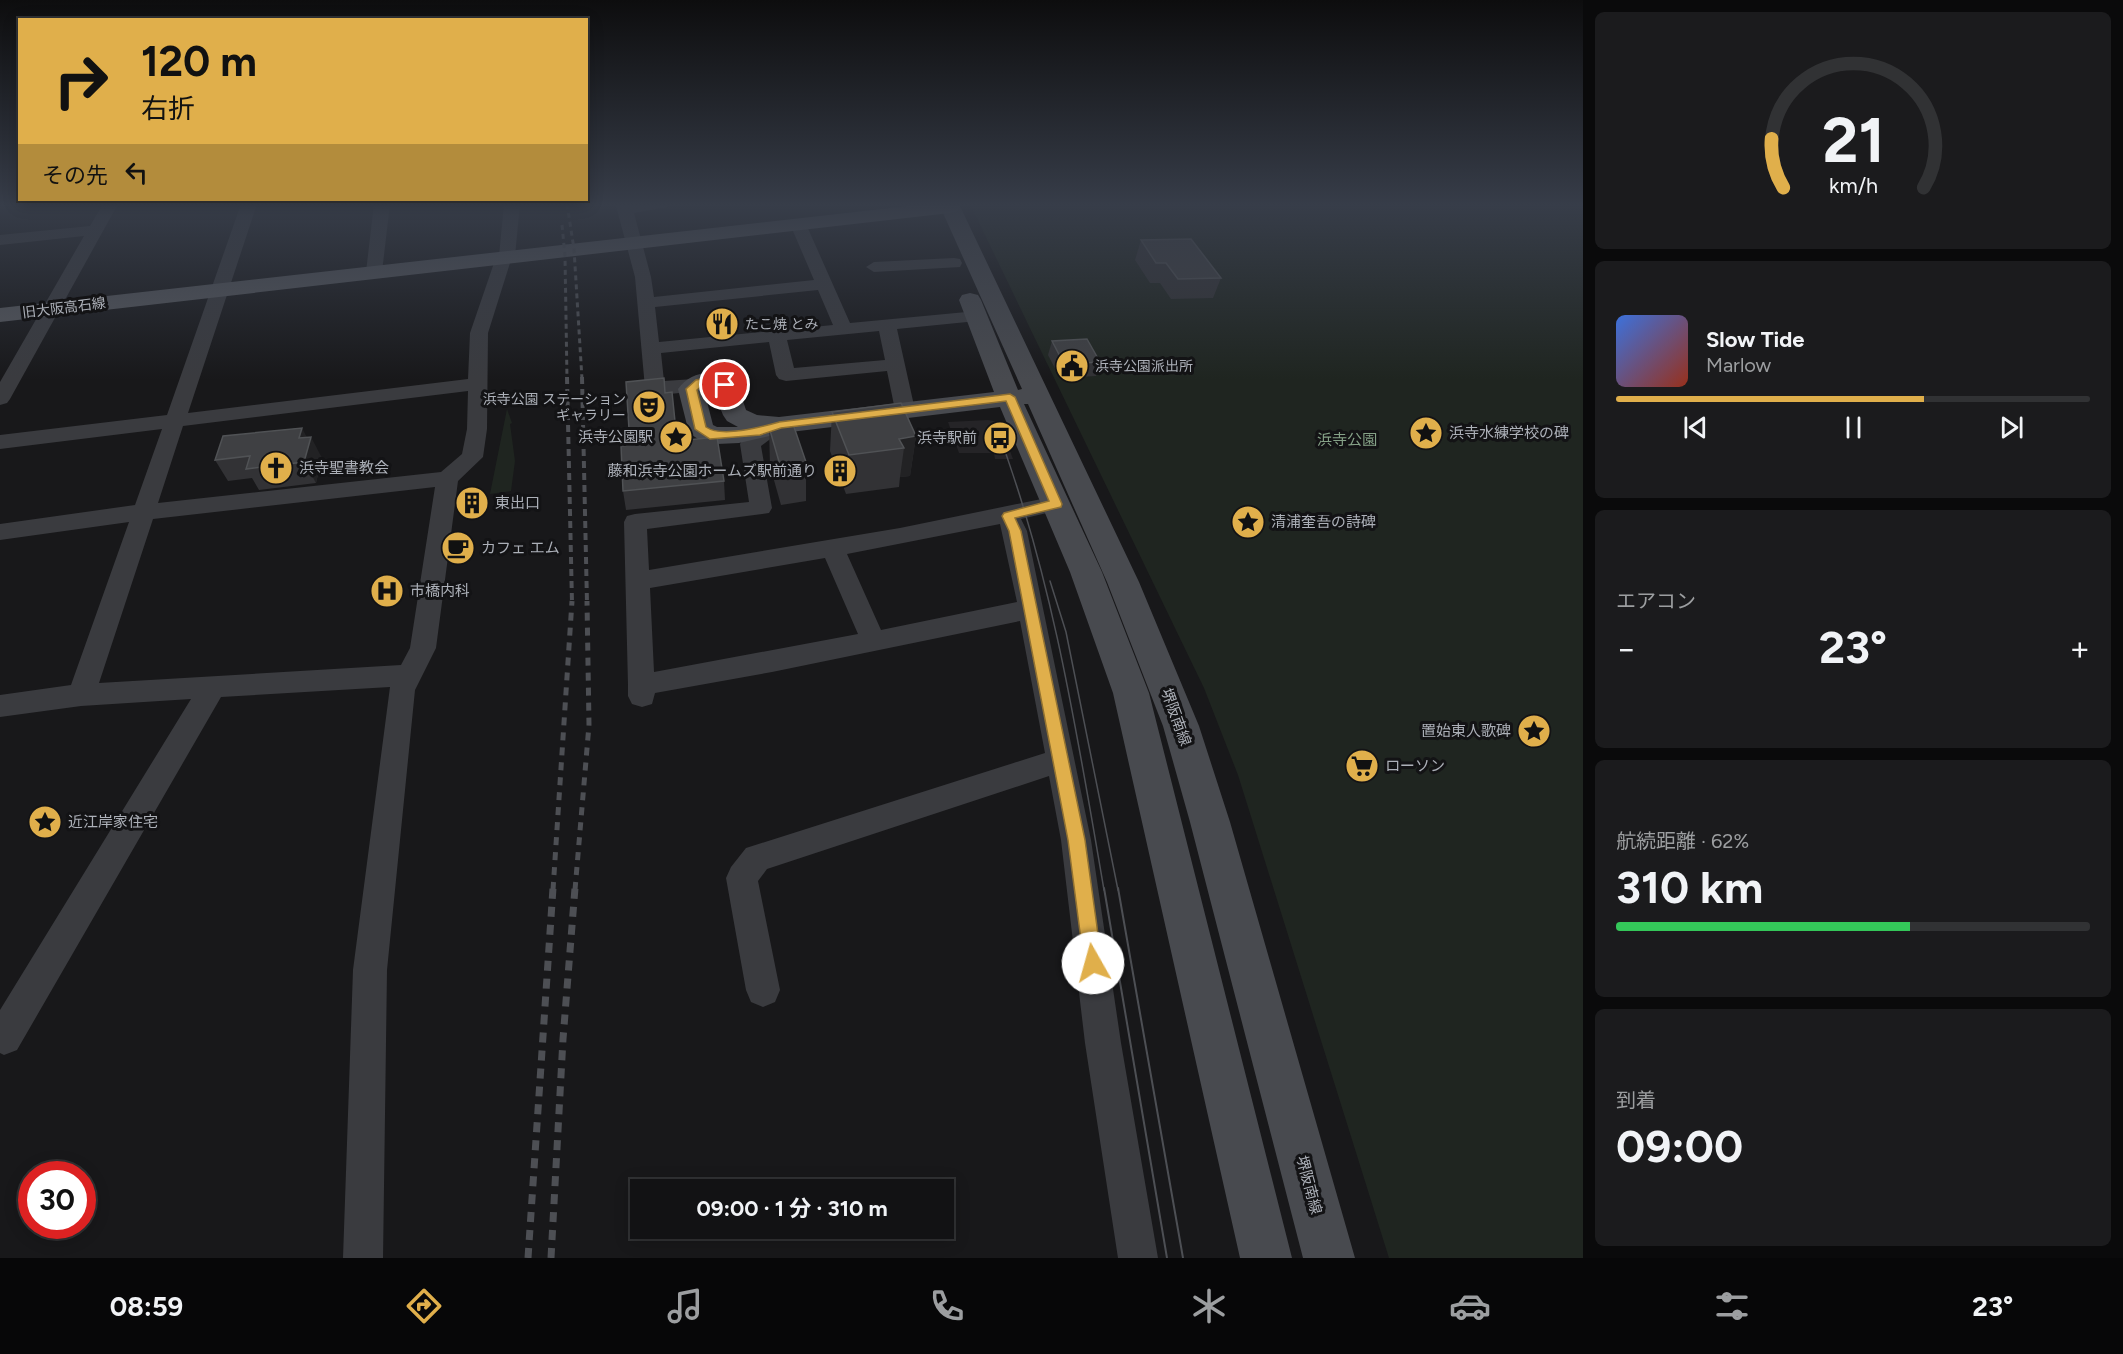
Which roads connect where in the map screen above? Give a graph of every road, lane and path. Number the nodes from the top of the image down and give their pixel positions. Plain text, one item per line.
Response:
1 (76, 263) edge
2 (229, 263) edge
3 (375, 263) edge
4 (451, 263) edge
5 (502, 263) edge
6 (639, 263) edge
7 (815, 263) edge
8 (954, 263) joint
9 (965, 263) edge
10 (874, 267) dead end
11 (374, 272) junction
12 (825, 284) junction
13 (220, 289) junction
14 (646, 303) junction
15 (50, 309) junction
16 (0, 315) edge
17 (977, 316) junction
18 (887, 324) junction
19 (843, 327) junction
20 (776, 335) junction
21 (651, 348) junction
22 (894, 365) junction
23 (477, 384) junction
24 (694, 385) junction
25 (1023, 396) junction
26 (0, 399) edge
27 (905, 410) junction
28 (176, 419) junction
29 (779, 425) junction
30 (0, 442) edge
31 (447, 478) junction
32 (1056, 504) junction
33 (143, 512) junction
34 (1008, 516) junction
35 (0, 532) edge
36 (833, 549) junction
37 (637, 582) junction
38 (1031, 609) junction
39 (873, 640) junction
40 (410, 675) junction
41 (212, 688) junction
42 (81, 695) junction
43 (0, 706) edge
44 (1061, 760) junction
45 (763, 990) dead end
46 (1, 1038) edge
47 (363, 1258) edge
48 (1138, 1258) edge
49 (1266, 1258) edge
50 (1329, 1258) edge

1 - 15 street
2 - 13 street
3 - 11 street
4 - 11 main road, 旧大阪高石線
5 - 23 street
6 - 14 street
7 - 12 street
8 - 10 street
8 - 17 main road, 堺阪南線
9 - 25 main road, 堺阪南線
11 - 13 main road, 旧大阪高石線
12 - 14 street
12 - 19 street
13 - 15 main road, 旧大阪高石線
13 - 28 street
14 - 21 street
15 - 16 main road, 旧大阪高石線
15 - 26 street
17 - 18 street
17 - 25 main road, 堺阪南線
18 - 19 street
18 - 22 street
19 - 20 street
20 - 21 street
20 - 22 street
21 - 24 street
22 - 27 street
23 - 28 street
23 - 31 street
24 - 29 main road
24 - 29 main road
25 - 27 main road
25 - 32 main road, 堺阪南線
25 - 50 main road, 堺阪南線
27 - 29 main road
28 - 30 street
28 - 33 street
29 - 37 street
31 - 33 street
31 - 40 street
32 - 34 street
32 - 49 main road, 堺阪南線
33 - 35 street
33 - 42 street
34 - 36 street
34 - 38 street
36 - 37 street
36 - 39 street
37 - 39 street
38 - 39 street
38 - 44 street
40 - 41 street
40 - 47 street
41 - 42 street
41 - 46 street
42 - 43 street
44 - 45 street
44 - 48 street

